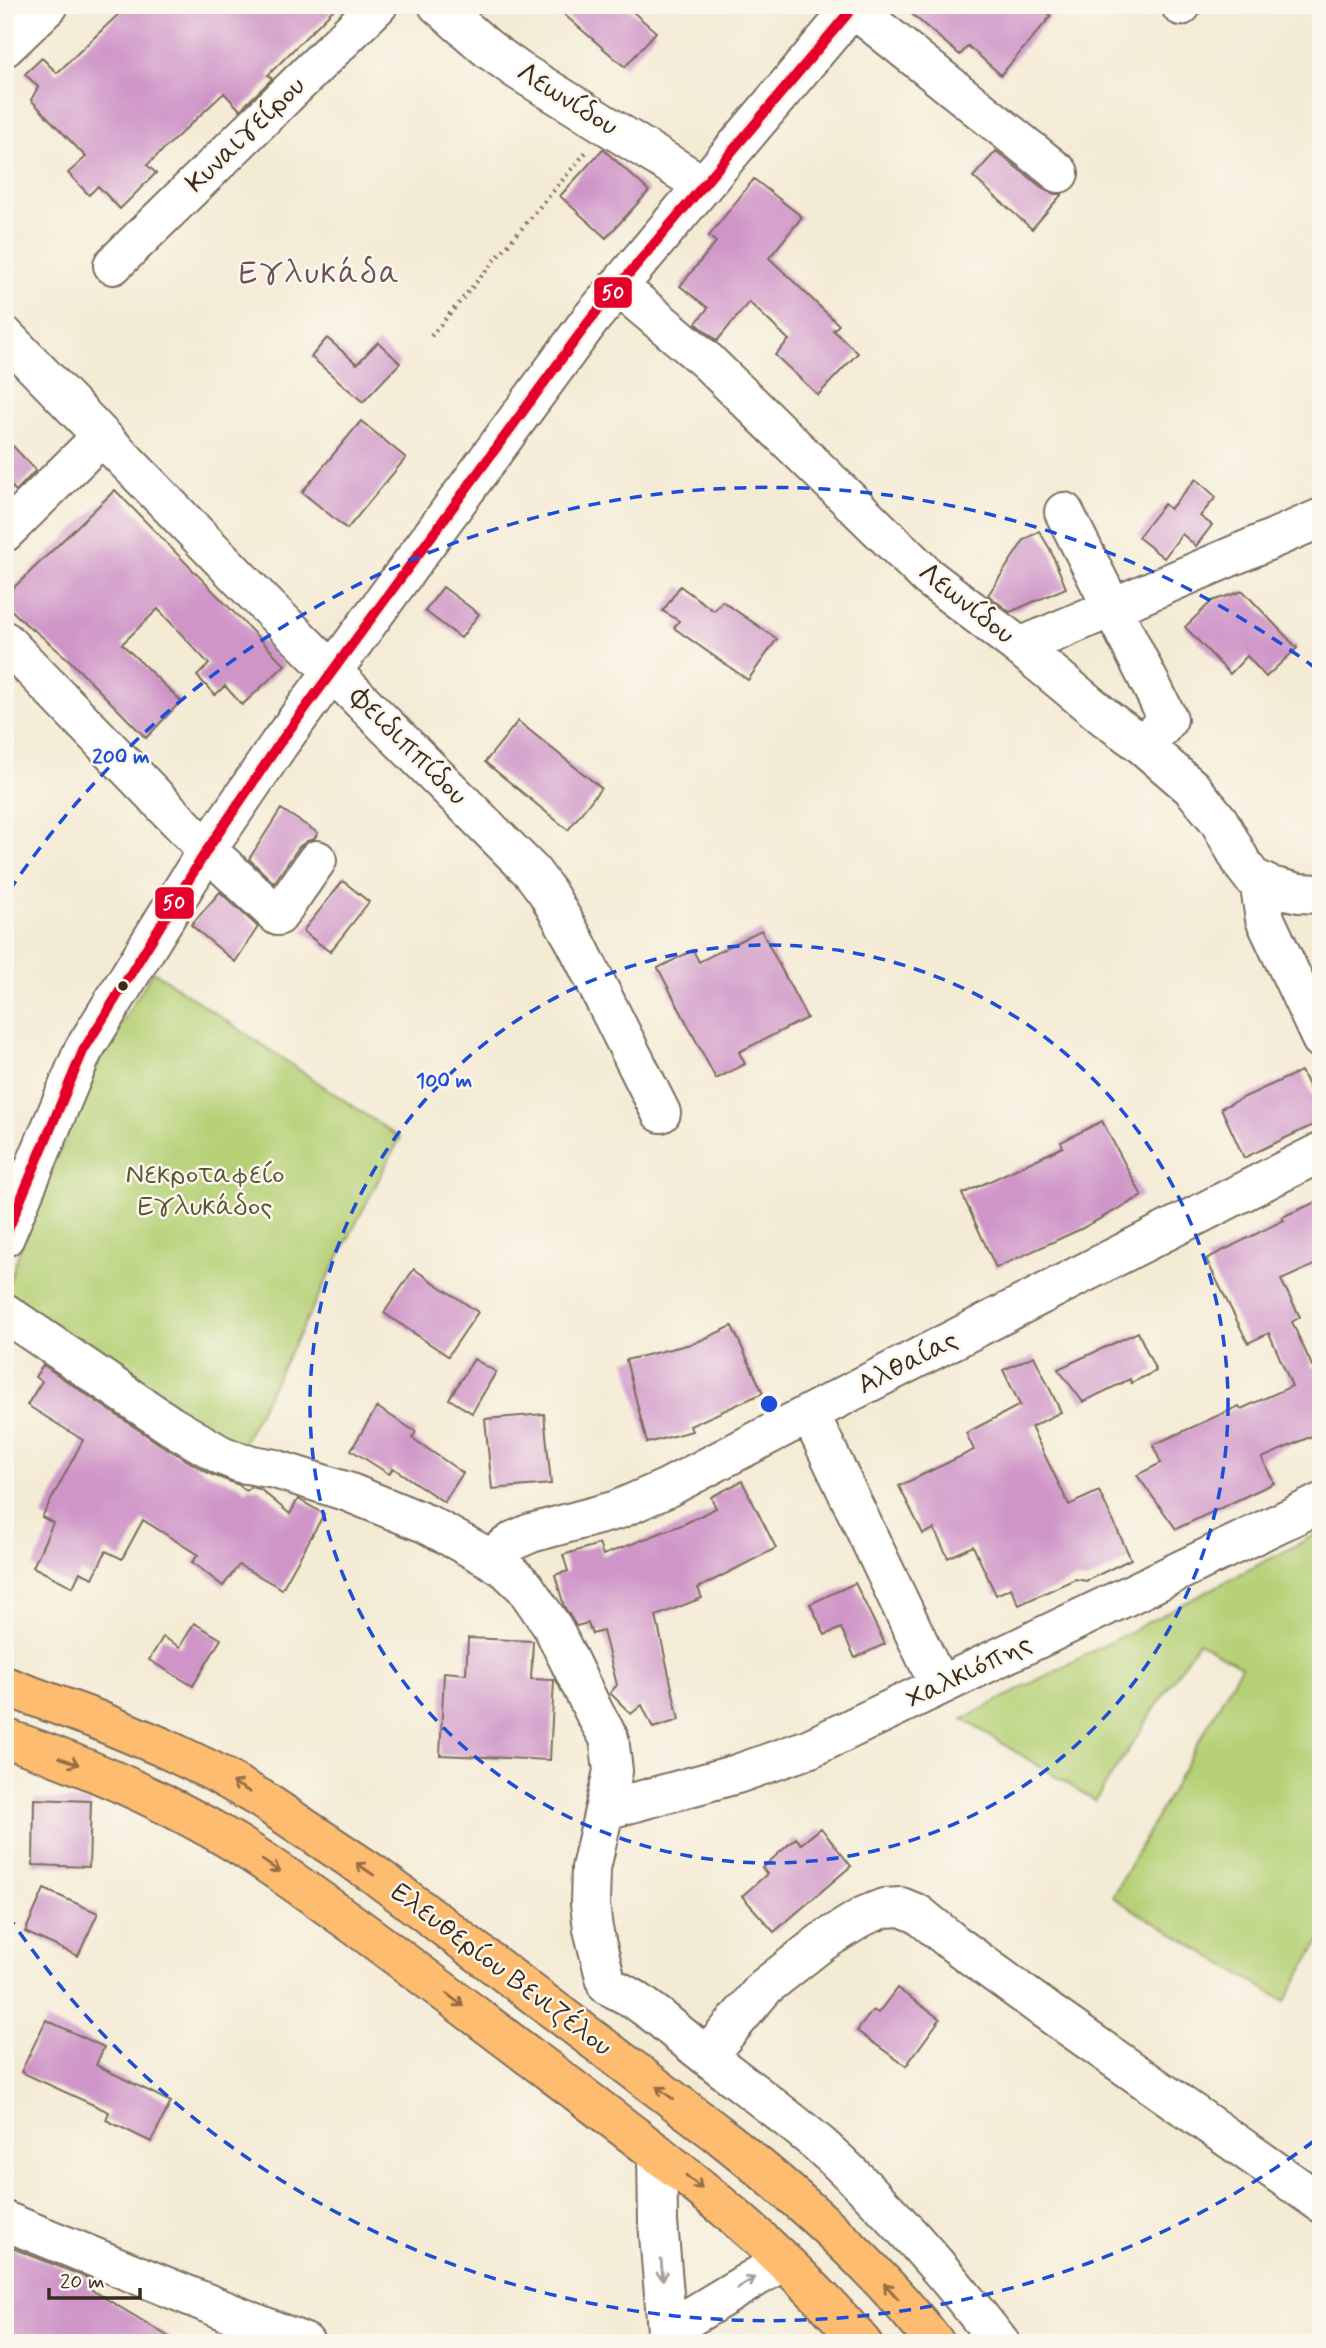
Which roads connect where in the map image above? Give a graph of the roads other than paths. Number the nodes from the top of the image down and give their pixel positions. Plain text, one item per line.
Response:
1 (48, 5) edge
2 (378, 5) edge
3 (438, 5) edge
4 (844, 10) edge
5 (5, 47) edge
6 (1059, 173) dead end
7 (703, 185) junction
8 (113, 265) dead end
9 (618, 286) junction
10 (5, 336) edge
11 (102, 436) junction
12 (1064, 512) dead end
13 (1321, 519) edge
14 (5, 532) edge
15 (1112, 608) junction
16 (5, 641) edge
17 (1020, 647) junction
18 (332, 670) junction
19 (1140, 743) junction
20 (207, 850) junction
21 (317, 860) dead end
22 (1259, 881) junction
23 (1321, 894) edge
24 (1321, 1039) edge
25 (661, 1113) dead end
26 (1321, 1152) edge
27 (5, 1237) edge
28 (5, 1313) edge
29 (810, 1414) junction
30 (1321, 1503) edge
31 (489, 1558) junction
32 (939, 1685) junction
33 (5, 1686) edge
34 (5, 1738) edge
35 (606, 1810) junction
36 (607, 1984) junction
37 (588, 2035) junction
38 (707, 2056) junction
39 (657, 2152) junction
40 (1321, 2203) edge
41 (5, 2221) edge
42 (783, 2261) junction
43 (666, 2337) edge
44 (305, 2343) edge
45 (862, 2343) edge
46 (935, 2343) edge
47 (1000, 2343) edge

1 - 5 street
2 - 8 street, Κυναιγείρου
3 - 7 street, Λεωνίδου
4 - 6 street
4 - 7 street
7 - 9 street
9 - 17 street, Λεωνίδου
9 - 18 street
10 - 11 street, Φειδιππίδου
11 - 14 street
11 - 18 street, Φειδιππίδου
12 - 15 street
13 - 15 street
15 - 17 street
15 - 19 street
16 - 20 street
17 - 19 street, Λεωνίδου
18 - 20 street
18 - 25 street, Φειδιππίδου
19 - 22 street, Λεωνίδου
20 - 21 street
20 - 27 street
22 - 23 street
22 - 24 street
26 - 29 street, Αλθαίας
28 - 31 street
29 - 31 street, Αλθαίας
29 - 32 street
30 - 32 street, Χαλκιόπης
31 - 35 street
32 - 35 street, Χαλκιόπης
37 -> 33 main road, Ελευθερίου Βενιζέλου
34 -> 39 main road, Ελευθερίου Βενιζέλου
35 - 36 street
36 - 37 street
36 - 38 street
46 -> 37 main road, Ελευθερίου Βενιζέλου
38 - 40 street
38 - 47 street
39 -> 42 main road, Ελευθερίου Βενιζέλου
39 -> 43 street
41 - 44 street
43 -> 42 street
42 - 45 main road, Ελευθερίου Βενιζέλου

